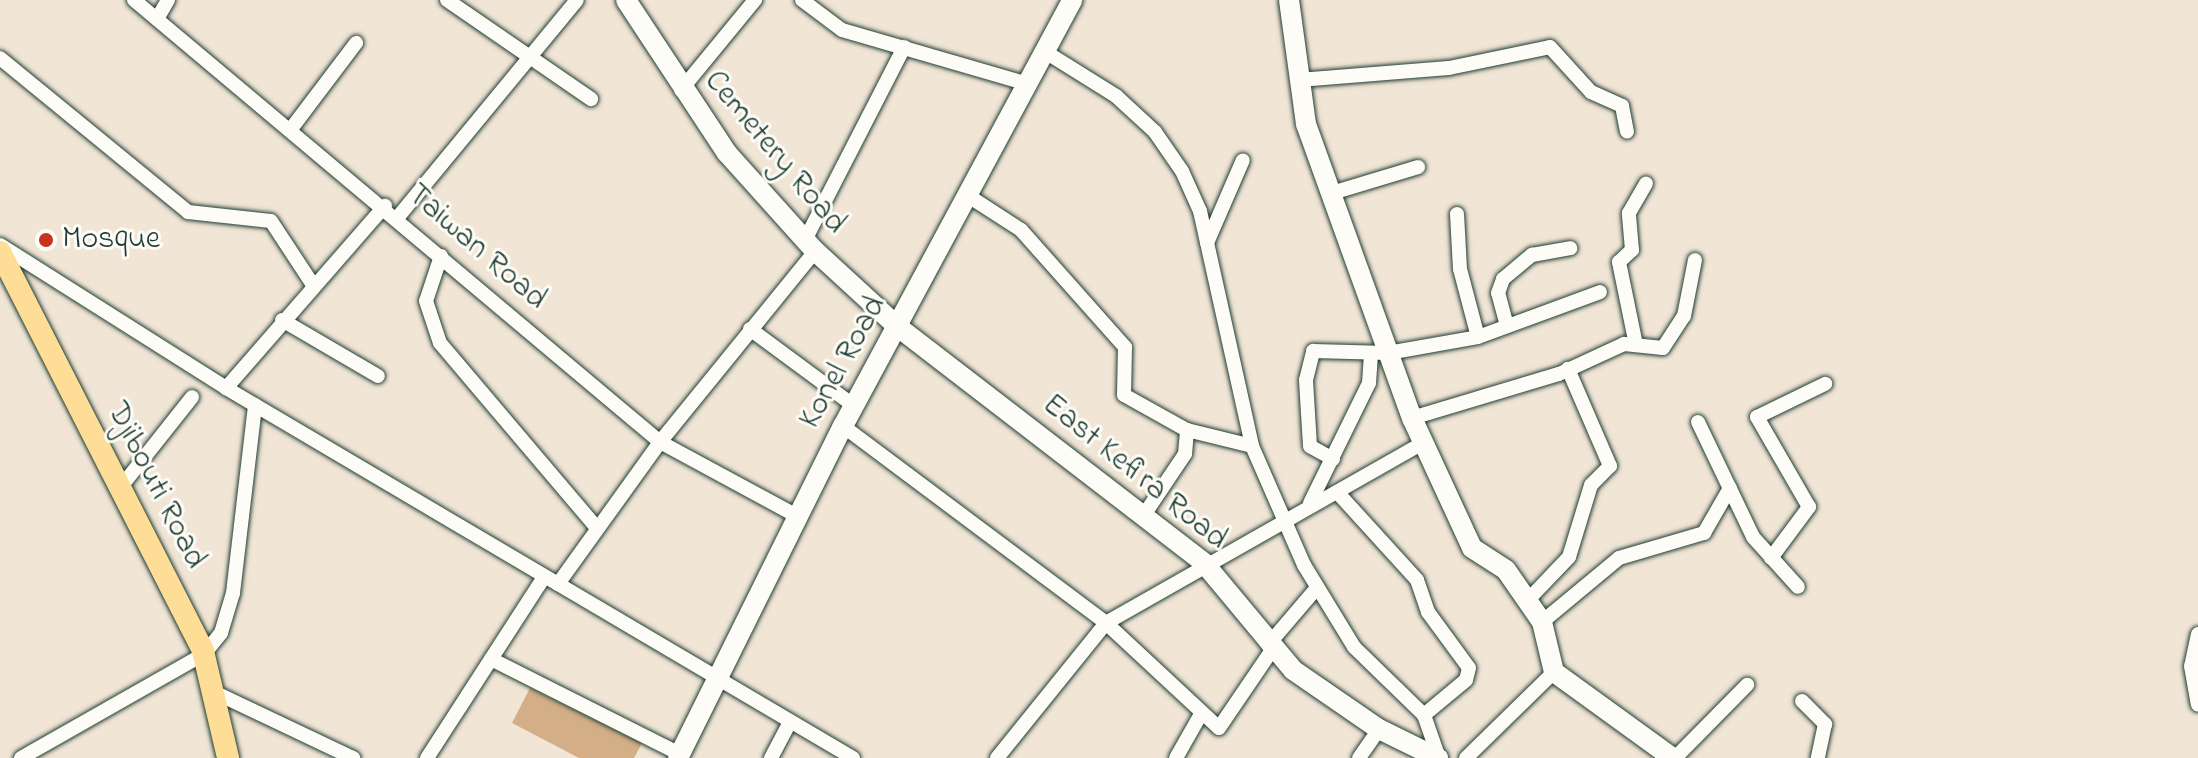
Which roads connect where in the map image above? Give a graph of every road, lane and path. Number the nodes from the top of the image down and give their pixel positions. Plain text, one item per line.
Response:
1 (134, 0) edge
2 (168, 0) edge
3 (447, 0) edge
4 (577, 0) edge
5 (626, 0) edge
6 (755, 0) edge
7 (802, 0) edge
8 (1072, 0) edge
9 (1289, 0) edge
10 (157, 19) junction
11 (356, 43) dead end
12 (904, 47) junction
13 (1044, 51) junction
14 (530, 57) junction
15 (3, 65) edge
16 (1299, 80) junction
17 (1025, 83) junction
18 (681, 90) junction
19 (591, 99) dead end
20 (291, 129) junction
21 (1627, 132) dead end
22 (1243, 160) dead end
23 (1418, 167) dead end
24 (1646, 183) dead end
25 (1332, 193) junction
26 (970, 197) junction
27 (385, 206) junction
28 (1457, 214) dead end
29 (398, 217) junction
30 (0, 245) edge
31 (810, 246) junction
32 (1205, 247) junction
33 (1570, 248) dead end
34 (441, 256) junction
35 (1695, 260) dead end
36 (3, 262) edge
37 (313, 285) junction
38 (1600, 292) dead end
39 (282, 320) junction
40 (1507, 326) junction
41 (898, 327) junction
42 (750, 329) junction
43 (1478, 337) junction
44 (1636, 345) junction
45 (1379, 353) junction
46 (1568, 369) junction
47 (378, 376) dead end
48 (1825, 384) dead end
49 (226, 388) junction
50 (192, 397) dead end
51 (255, 405) junction
52 (854, 406) junction
53 (1412, 418) junction
54 (1698, 422) dead end
55 (843, 426) junction
56 (1187, 430) junction
57 (660, 442) junction
58 (1424, 442) junction
59 (1252, 446) junction
60 (1333, 459) junction
61 (120, 488) junction
62 (1730, 488) junction
63 (1337, 492) junction
64 (1310, 503) junction
65 (1146, 512) junction
66 (797, 516) junction
67 (1283, 518) junction
68 (597, 528) junction
69 (1771, 558) junction
70 (1204, 563) junction
71 (551, 580) junction
72 (1798, 587) dead end
73 (1315, 590) junction
74 (1527, 601) junction
75 (1542, 622) junction
76 (1106, 623) junction
77 (2198, 634) edge
78 (1270, 648) junction
79 (204, 654) junction
80 (491, 659) junction
81 (1554, 672) junction
82 (715, 680) junction
83 (1747, 685) dead end
84 (216, 693) junction
85 (1802, 701) dead end
86 (2198, 704) edge
87 (1201, 714) junction
88 (1424, 715) junction
89 (790, 722) junction
90 (1379, 729) junction
91 (679, 756) edge
92 (21, 758) edge
93 (228, 758) edge
94 (353, 758) edge
95 (427, 758) edge
96 (771, 758) edge
97 (853, 758) edge
98 (997, 758) edge
99 (1176, 758) edge
100 (1359, 758) edge
101 (1438, 758) edge
102 (1466, 758) edge
103 (1674, 758) edge
104 (1818, 758) edge

1 - 10 street, Taiwan Road
2 - 10 street
3 - 14 street
4 - 14 street
5 - 18 main road, Cemetery Road
6 - 18 street
7 - 12 street
8 - 13 main road, Konel Road
9 - 16 main road
10 - 20 street, Taiwan Road
11 - 20 street
12 - 17 street
12 - 31 street
13 - 17 main road, Konel Road
13 - 32 street
14 - 19 street
14 - 29 street
15 - 37 street
16 - 21 street
16 - 25 main road
17 - 26 main road, Konel Road
18 - 31 main road, Cemetery Road
20 - 27 street, Taiwan Road
22 - 32 street
23 - 25 street
24 - 44 street
25 - 45 main road
26 - 41 main road, Konel Road
26 - 56 street
27 - 29 street, Taiwan Road
27 - 37 street
28 - 43 street
29 - 34 street, Taiwan Road
30 - 49 street
31 - 41 main road, Cemetery Road
31 - 42 street
32 - 59 street
33 - 40 street
34 - 57 street, Taiwan Road
34 - 68 street
35 - 44 street
36 - 61 main road, Djibouti Road
37 - 39 street
38 - 40 street
39 - 47 street
39 - 49 street
40 - 43 street
41 - 52 main road, Konel Road
41 - 65 main road, East Kefira Road
42 - 52 street
42 - 57 street
43 - 45 street
44 - 46 street
45 - 53 main road
45 - 60 street
45 - 60 street
46 - 53 street
46 - 74 street
48 - 69 street
49 - 51 street
50 - 61 street
51 - 71 street
51 - 79 street
52 - 55 main road, Konel Road
53 - 58 main road
54 - 62 street
55 - 66 main road, Konel Road
55 - 76 street
56 - 59 street
56 - 65 street
57 - 66 street, Taiwan Road
57 - 68 street
58 - 63 street
58 - 74 main road
59 - 67 street
60 - 64 street
61 - 79 main road, Djibouti Road
62 - 69 street
62 - 75 street
63 - 64 street
63 - 88 street
64 - 67 street
65 - 70 main road, East Kefira Road
66 - 82 main road, Konel Road
67 - 70 street
67 - 73 street
68 - 71 street
69 - 72 street
70 - 76 street
70 - 78 main road, East Kefira Road
71 - 80 street
71 - 82 street
73 - 78 street
73 - 88 street
74 - 75 main road
75 - 81 main road
76 - 87 street
76 - 98 street
77 - 86 street
78 - 87 street
78 - 90 main road, East Kefira Road
79 - 84 main road, Djibouti Road
79 - 92 street
80 - 91 street
80 - 95 street
81 - 102 street
81 - 103 main road
82 - 89 street
82 - 91 main road, Konel Road
83 - 103 street
84 - 93 main road, Djibouti Road
84 - 94 street
85 - 104 street
87 - 99 street
88 - 101 street
89 - 96 street
89 - 97 street
90 - 100 street
90 - 101 main road, East Kefira Road

